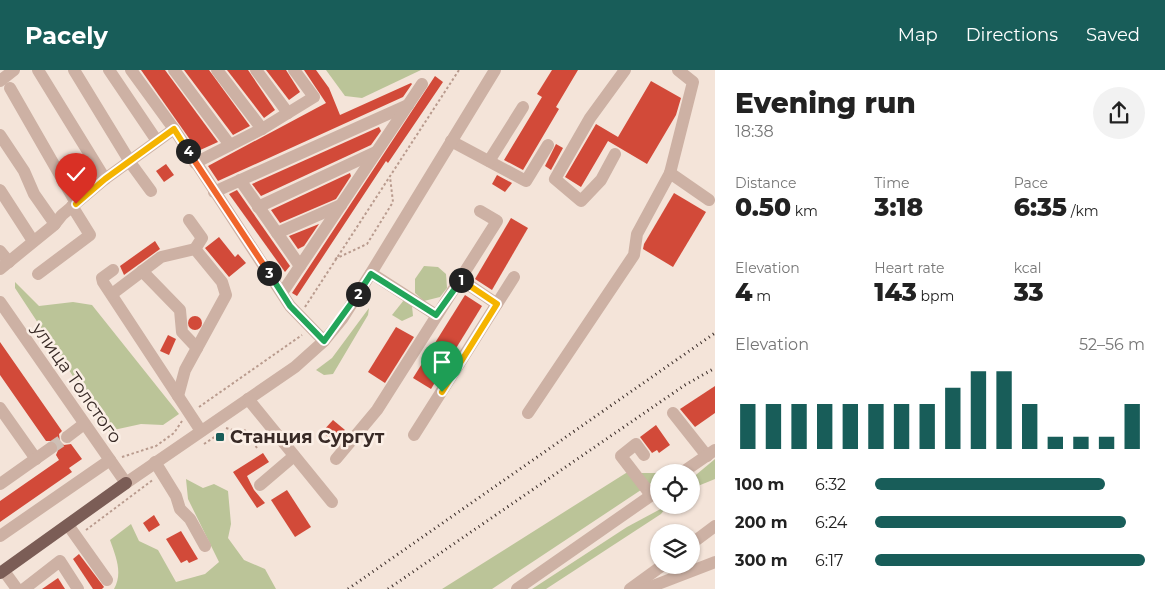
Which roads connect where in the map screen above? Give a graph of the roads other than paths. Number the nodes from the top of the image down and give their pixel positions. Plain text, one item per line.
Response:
1 (14, 70) edge
2 (38, 70) edge
3 (74, 70) edge
4 (109, 70) edge
5 (132, 70) edge
6 (174, 70) edge
7 (217, 70) edge
8 (256, 70) edge
9 (294, 70) edge
10 (495, 70) edge
11 (625, 70) edge
12 (678, 70) edge
13 (5, 84) edge
14 (422, 84) dead end
15 (408, 105) junction
16 (523, 107) dead end
17 (288, 113) junction
18 (174, 129) junction
19 (262, 129) junction
20 (0, 135) edge
21 (157, 141) junction
22 (451, 141) junction
23 (230, 145) junction
24 (548, 145) dead end
25 (376, 152) junction
26 (615, 154) dead end
27 (131, 160) junction
28 (489, 161) junction
29 (195, 163) junction
30 (670, 173) junction
31 (105, 179) junction
32 (240, 180) junction
33 (0, 190) edge
34 (151, 191) dead end
35 (214, 192) junction
36 (709, 200) dead end
37 (74, 205) junction
38 (341, 205) junction
39 (258, 206) junction
40 (480, 211) dead end
41 (189, 220) dead end
42 (55, 224) junction
43 (277, 233) junction
44 (33, 241) junction
45 (195, 249) junction
46 (0, 251) edge
47 (4, 266) edge
48 (300, 266) junction
49 (113, 270) dead end
50 (142, 271) junction
51 (38, 274) dead end
52 (371, 274) junction
53 (514, 277) dead end
54 (460, 279) junction
55 (282, 293) junction
56 (112, 294) junction
57 (0, 302) edge
58 (497, 304) junction
59 (436, 315) junction
60 (324, 341) junction
61 (197, 348) junction
62 (178, 396) junction
63 (248, 399) junction
64 (0, 408) edge
65 (528, 413) dead end
66 (673, 413) dead end
67 (84, 424) junction
68 (202, 431) junction
69 (414, 435) dead end
70 (67, 437) tunnel mouth
71 (51, 448) tunnel mouth
72 (711, 453) edge
73 (644, 455) dead end
74 (294, 456) junction
75 (36, 459) junction
76 (336, 459) dead end
77 (110, 460) junction
78 (155, 462) junction
79 (695, 464) edge
80 (126, 483) junction
81 (0, 484) edge
82 (260, 485) dead end
83 (650, 487) edge
84 (650, 496) edge
85 (332, 502) dead end
86 (68, 525) junction
87 (715, 526) edge
88 (0, 536) edge
89 (700, 537) edge
90 (205, 546) dead end
91 (715, 562) edge
92 (2, 572) edge
93 (653, 574) edge
94 (107, 580) dead end
95 (639, 587) edge
96 (18, 589) edge
97 (24, 589) edge
98 (78, 589) edge
99 (517, 589) edge

1 - 13 street
2 - 31 street
3 - 27 street
4 - 21 street
5 - 18 street
6 - 23 street
7 - 19 street
8 - 17 street
9 - 17 street
10 - 22 street
11 - 26 street
12 - 30 street
13 - 37 street
14 - 15 street
15 - 25 street
15 - 32 street
16 - 28 street
17 - 19 street
18 - 21 street
18 - 29 street
19 - 23 street
20 - 42 street
21 - 27 street
22 - 28 street
22 - 52 street
23 - 29 street
24 - 28 street
25 - 38 street
25 - 39 street
27 - 31 street
27 - 34 street
29 - 35 street
30 - 36 street
30 - 65 street
31 - 37 street
32 - 35 street
32 - 39 street
33 - 44 street
35 - 55 street
37 - 42 street
37 - 51 street
38 - 43 street
38 - 48 street
39 - 43 street
40 - 54 street
41 - 45 street
42 - 44 street
43 - 48 street
44 - 47 street
45 - 50 street
45 - 61 street
46 - 47 street
48 - 55 street
49 - 56 street
50 - 56 street
50 - 61 street
52 - 59 street
52 - 60 street
53 - 58 street
54 - 58 street
54 - 59 street
55 - 60 street
56 - 62 street
57 - 67 street, улица Толстого
58 - 69 street
59 - 76 street
60 - 63 street
61 - 62 street
62 - 68 street
63 - 68 street
63 - 74 street
64 - 75 street
66 - 72 street
67 - 70 street
67 - 77 street, улица Толстого
68 - 78 street
71 - 75 street
72 - 79 street
73 - 83 street
74 - 82 street
74 - 85 street
75 - 81 street
77 - 80 street, улица Толстого
77 - 88 street
78 - 80 street
78 - 90 street
80 - 86 main road
84 - 99 street
86 - 92 main road
86 - 94 street
87 - 89 street
91 - 95 street
92 - 96 street
93 - 95 street
97 - 98 street

